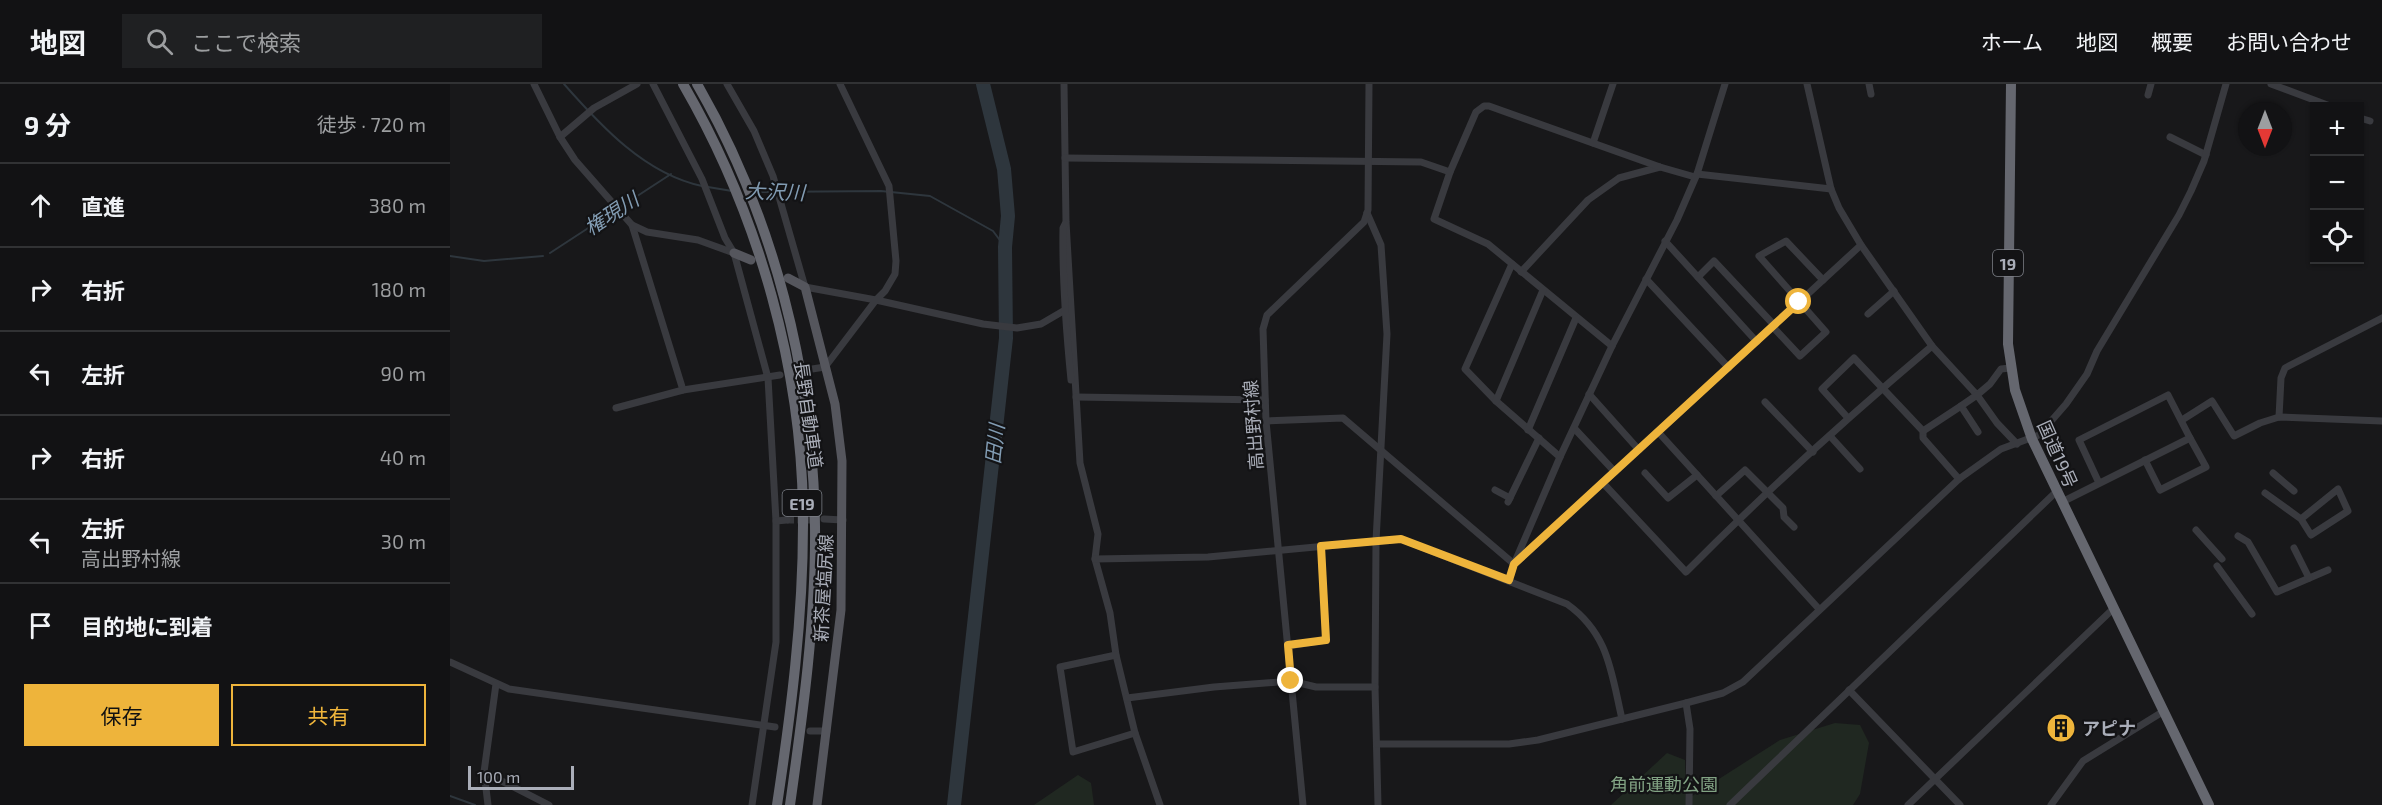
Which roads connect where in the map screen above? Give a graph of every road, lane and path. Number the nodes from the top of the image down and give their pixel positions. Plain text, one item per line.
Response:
1 (534, 84) edge
2 (637, 84) edge
3 (653, 84) edge
4 (683, 84) edge
5 (697, 84) edge
6 (727, 84) edge
7 (840, 84) edge
8 (1064, 84) edge
9 (1369, 84) edge
10 (1613, 84) edge
11 (1725, 84) edge
12 (1807, 84) edge
13 (1869, 84) edge
14 (2011, 84) edge
15 (2151, 84) edge
16 (2226, 84) edge
17 (2271, 84) edge
18 (1871, 94) dead end
19 (2148, 95) dead end
20 (2319, 102) edge
21 (2364, 120) edge
22 (2370, 122) dead end
23 (560, 137) junction
24 (2170, 137) dead end
25 (1593, 143) junction
26 (2206, 155) junction
27 (1065, 158) junction
28 (1369, 161) junction
29 (1660, 167) junction
30 (1450, 172) junction
31 (1696, 176) junction
32 (1831, 189) junction
33 (1367, 213) junction
34 (1066, 222) junction
35 (632, 225) junction
36 (1665, 241) junction
37 (1861, 245) junction
38 (734, 253) junction
39 (750, 260) dead end
40 (1512, 264) junction
41 (1521, 272) junction
42 (1698, 277) junction
43 (788, 278) dead end
44 (1646, 279) junction
45 (1823, 280) junction
46 (805, 287) junction
47 (1543, 290) junction
48 (1894, 291) junction
49 (876, 300) junction
50 (1799, 302) junction
51 (1065, 310) junction
52 (1868, 314) dead end
53 (1576, 318) junction
54 (2382, 318) edge
55 (1773, 326) junction
56 (1757, 342) junction
57 (1612, 346) junction
58 (1932, 346) junction
59 (825, 367) junction
60 (1729, 368) junction
61 (2010, 368) junction
62 (812, 369) dead end
63 (780, 375) dead end
64 (768, 378) junction
65 (1882, 388) junction
66 (683, 390) junction
67 (1589, 394) junction
68 (1977, 395) junction
69 (1076, 397) junction
70 (1265, 400) junction
71 (1496, 401) junction
72 (1765, 402) dead end
73 (1961, 406) junction
74 (616, 408) dead end
75 (2279, 417) junction
76 (1848, 418) junction
77 (2182, 420) junction
78 (1266, 421) junction
79 (2382, 421) edge
80 (1574, 428) junction
81 (1528, 430) junction
82 (1923, 431) junction
83 (1978, 432) dead end
84 (1659, 433) junction
85 (1830, 436) junction
86 (1539, 438) junction
87 (2190, 438) junction
88 (2032, 439) junction
89 (2017, 444) junction
90 (1381, 450) junction
91 (1639, 450) junction
92 (1813, 452) junction
93 (1560, 457) junction
94 (2145, 460) junction
95 (1860, 469) dead end
96 (1615, 471) junction
97 (1645, 473) dead end
98 (2273, 473) dead end
99 (1697, 475) junction
100 (1959, 479) junction
101 (1603, 483) junction
102 (2099, 483) junction
103 (1495, 490) dead end
104 (2294, 490) dead end
105 (2057, 491) junction
106 (1768, 492) junction
107 (2265, 493) dead end
108 (1716, 496) junction
109 (2062, 502) junction
110 (824, 519) tunnel mouth
111 (1737, 519) junction
112 (2301, 519) junction
113 (787, 520) tunnel mouth
114 (843, 520) junction
115 (776, 521) junction
116 (1794, 527) dead end
117 (2196, 530) dead end
118 (2238, 536) dead end
119 (1376, 541) junction
120 (1321, 546) junction
121 (2294, 548) dead end
122 (1278, 550) junction
123 (1095, 559) junction
124 (2222, 559) dead end
125 (1514, 564) junction
126 (2217, 566) dead end
127 (2328, 570) dead end
128 (2309, 578) junction
129 (1509, 580) junction
130 (2114, 608) junction
131 (1819, 609) junction
132 (2247, 611) dead end
133 (1288, 645) junction
134 (1116, 655) junction
135 (450, 662) edge
136 (1291, 681) junction
137 (496, 684) junction
138 (1375, 687) junction
139 (1849, 690) junction
140 (1127, 698) junction
141 (1686, 703) junction
142 (2164, 711) junction
143 (1622, 719) junction
144 (764, 727) junction
145 (776, 727) dead end
146 (810, 731) dead end
147 (827, 731) junction
148 (1135, 733) junction
149 (1377, 744) junction
150 (484, 772) junction
151 (1935, 779) junction
152 (488, 805) edge
153 (549, 805) edge
154 (752, 805) edge
155 (777, 805) edge
156 (790, 805) edge
157 (817, 805) edge
158 (1160, 805) edge
159 (1303, 805) edge
160 (1378, 805) edge
161 (1689, 805) edge
162 (1731, 805) edge
163 (1908, 805) edge
164 (1960, 805) edge
165 (2051, 805) edge
166 (2209, 805) edge

1 - 23 street
2 - 23 street
3 - 38 street
4 - 155 highway, 長野自動車道 / E19
5 - 156 highway, 長野自動車道 / E19
6 - 46 street
7 - 49 street
8 - 27 street
9 - 28 street
10 - 25 street
11 - 31 street
12 - 32 street
13 - 18 street
14 - 61 highway, 国道19号 / 19
15 - 19 street
16 - 26 street
17 - 20 street
21 - 22 street
23 - 35 street
24 - 26 street
25 - 29 street
25 - 30 street
26 - 88 street
27 - 28 street
27 - 34 street
28 - 30 street
28 - 33 street
29 - 31 street
29 - 41 street
30 - 40 street
31 - 32 street
31 - 36 street
32 - 37 street
33 - 70 street, 高出野村線
33 - 90 street
34 - 51 street
34 - 69 street
35 - 38 street
35 - 66 street
36 - 42 street
36 - 44 street
37 - 45 street
37 - 48 street
38 - 39 main road
38 - 64 street
40 - 41 street
40 - 71 street
41 - 47 street
42 - 55 street
42 - 56 street
43 - 46 main road
44 - 57 street
44 - 60 street
45 - 50 street
45 - 50 street
46 - 49 street
46 - 59 main road, 新茶屋塩尻線
47 - 53 street
47 - 71 street
48 - 52 street
48 - 58 street
49 - 51 street
49 - 59 street
50 - 55 street
50 - 55 street
51 - 69 street
53 - 57 street
53 - 81 street
54 - 75 street
55 - 56 street
56 - 60 street
57 - 67 street
58 - 65 street
58 - 68 street
59 - 62 street
59 - 114 main road, 新茶屋塩尻線
60 - 84 street
61 - 68 street
61 - 88 highway, 国道19号 / 19
63 - 64 street
64 - 66 street
64 - 115 street
65 - 76 street
65 - 76 street
65 - 82 street
66 - 74 street
67 - 80 street
67 - 91 street
68 - 73 street
68 - 89 street
69 - 70 street
69 - 123 street
70 - 78 street, 高出野村線
71 - 81 street
72 - 92 street
73 - 82 street
73 - 83 street
75 - 77 street
75 - 79 street
76 - 85 street
77 - 87 street
77 - 102 street
78 - 90 street
78 - 122 street, 高出野村線
80 - 93 street
80 - 96 street
81 - 86 street
82 - 100 street
84 - 91 street
84 - 99 street
85 - 92 street
85 - 95 street
86 - 93 street
86 - 103 street
87 - 94 street
87 - 94 street
88 - 89 street
88 - 105 highway, 国道19号 / 19
89 - 100 street
90 - 119 street
90 - 125 street
91 - 96 street
92 - 106 street
93 - 125 street
94 - 102 street
96 - 101 street
97 - 99 street
98 - 104 street
99 - 108 street
100 - 131 street
101 - 111 street
101 - 125 street
102 - 109 street
105 - 109 highway, 国道19号 / 19
105 - 139 street
106 - 108 street
106 - 111 street
106 - 116 street
107 - 112 street
108 - 111 street
109 - 130 highway, 国道19号 / 19
110 - 114 street
111 - 131 street
112 - 112 street
113 - 115 street
114 - 147 main road, 新茶屋塩尻線
115 - 144 street
117 - 124 street
118 - 128 street
119 - 120 street
119 - 129 street
119 - 138 street
120 - 122 street
120 - 133 street
121 - 128 street
122 - 123 street
122 - 133 street, 高出野村線
123 - 134 street
125 - 129 street
126 - 132 street
127 - 128 street
129 - 143 street
130 - 142 highway, 国道19号 / 19
130 - 151 street
131 - 141 street
133 - 136 street, 高出野村線
134 - 140 street
134 - 148 street
135 - 137 street
136 - 138 street
136 - 140 street
136 - 159 street, 高出野村線
137 - 144 street
137 - 150 street
138 - 149 street
139 - 151 street
139 - 162 street
140 - 148 street
141 - 143 street
141 - 161 street
142 - 165 street
142 - 166 highway, 国道19号 / 19
143 - 149 street
144 - 145 street
144 - 154 street
146 - 147 street
147 - 157 main road, 新茶屋塩尻線
148 - 158 street
149 - 160 street
150 - 152 street
150 - 153 street
151 - 163 street
151 - 164 street

